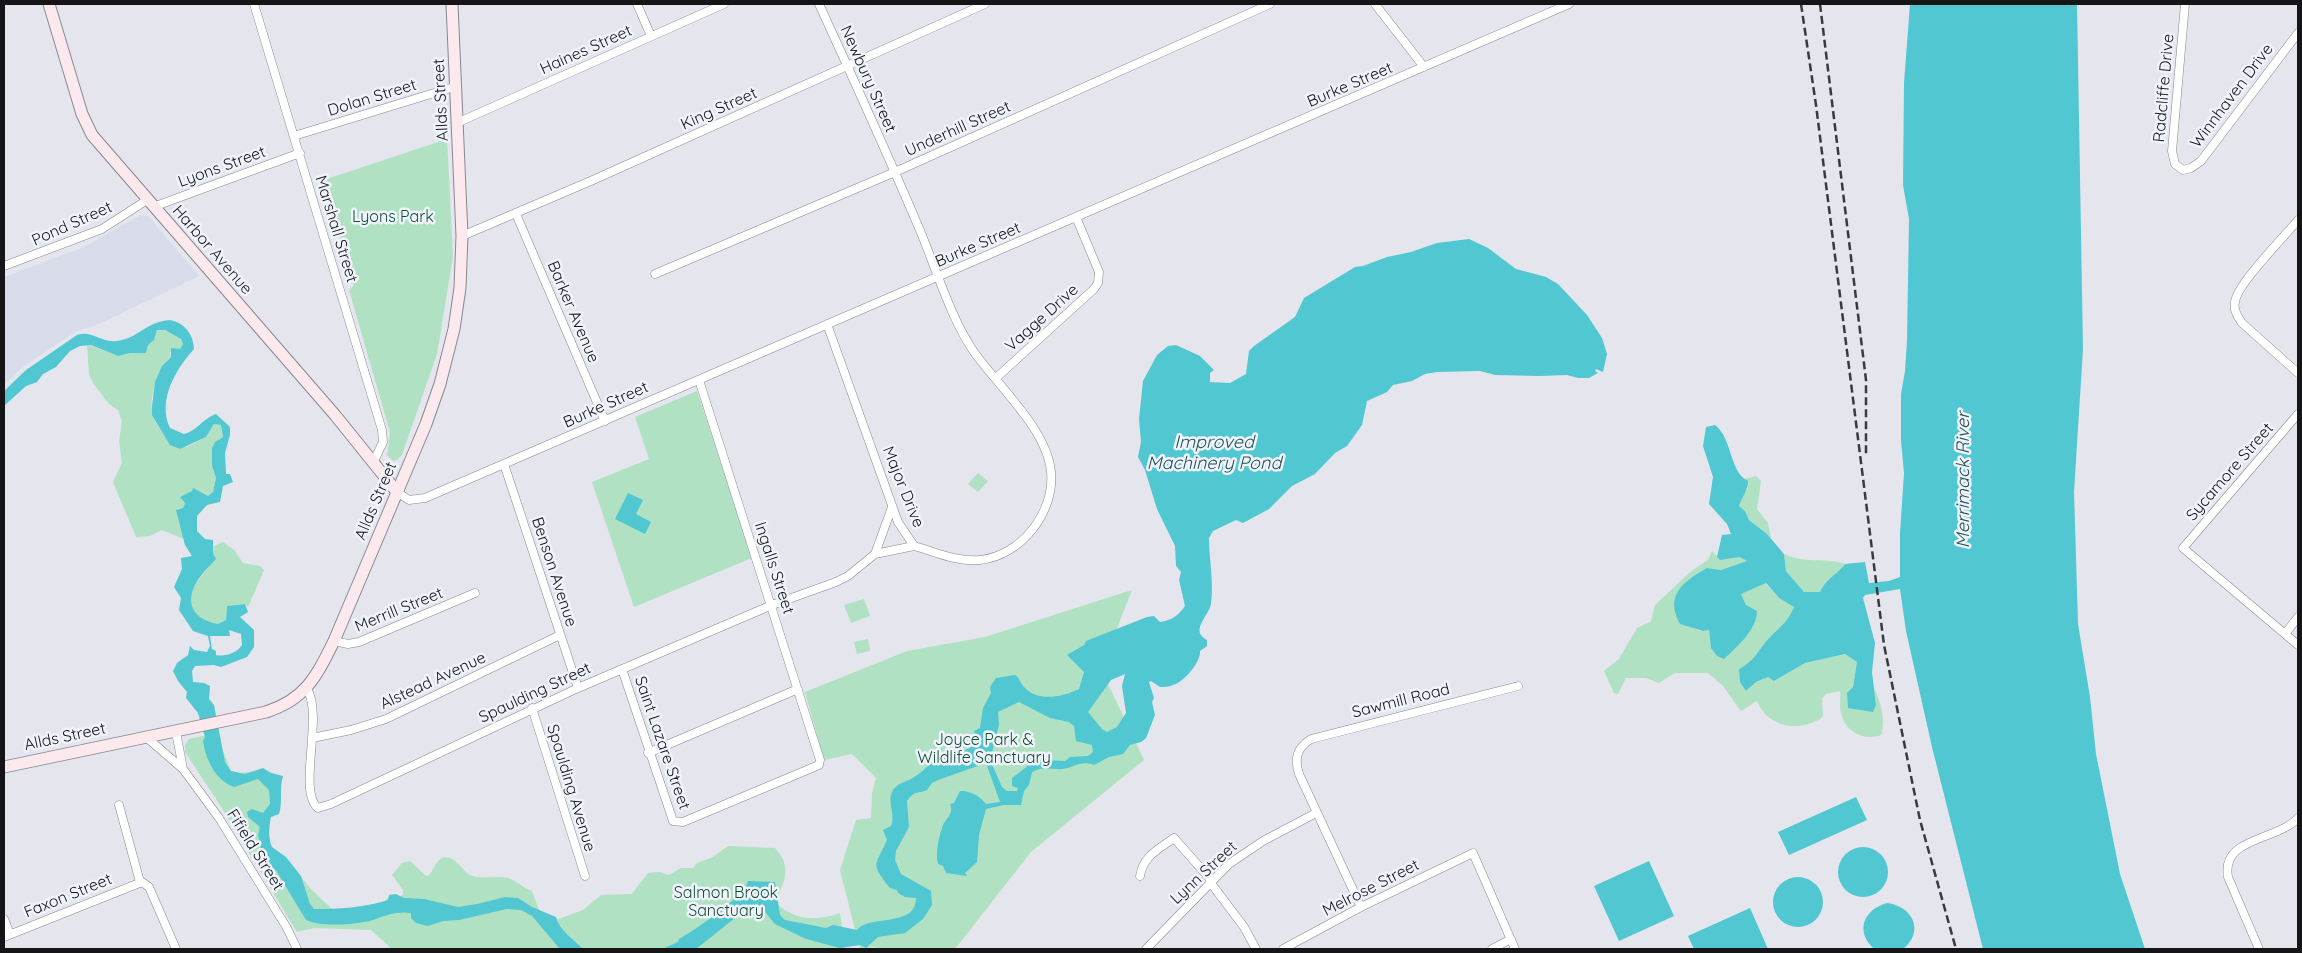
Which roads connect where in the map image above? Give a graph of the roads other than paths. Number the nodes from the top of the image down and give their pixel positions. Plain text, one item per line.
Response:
1 (49, 4) edge
2 (254, 4) edge
3 (452, 4) edge
4 (637, 4) edge
5 (724, 4) edge
6 (819, 4) edge
7 (985, 4) edge
8 (1270, 4) edge
9 (1376, 4) edge
10 (1569, 4) edge
11 (2185, 4) edge
12 (2298, 32) edge
13 (652, 36) junction
14 (846, 67) junction
15 (1424, 67) junction
16 (457, 86) junction
17 (459, 122) junction
18 (294, 136) junction
19 (300, 153) junction
20 (2183, 170) joint
21 (895, 172) junction
22 (150, 203) junction
23 (516, 214) junction
24 (1076, 217) junction
25 (2298, 220) edge
26 (462, 236) junction
27 (4, 266) edge
28 (655, 274) dead end
29 (940, 276) junction
30 (827, 324) junction
31 (2298, 373) edge
32 (996, 378) junction
33 (699, 380) junction
34 (2298, 414) edge
35 (605, 421) junction
36 (374, 461) junction
37 (504, 464) junction
38 (397, 492) junction
39 (892, 506) junction
40 (914, 546) junction
41 (875, 554) junction
42 (475, 593) dead end
43 (772, 605) junction
44 (2298, 618) edge
45 (2285, 634) junction
46 (560, 635) junction
47 (334, 641) junction
48 (2298, 645) edge
49 (622, 669) junction
50 (1518, 686) dead end
51 (578, 688) junction
52 (307, 689) junction
53 (798, 689) junction
54 (532, 708) junction
55 (180, 731) junction
56 (146, 738) junction
57 (312, 738) junction
58 (648, 753) junction
59 (819, 765) joint
60 (4, 767) edge
61 (183, 769) junction
62 (119, 805) dead end
63 (1316, 813) junction
64 (2298, 821) edge
65 (584, 876) dead end
66 (1140, 876) dead end
67 (142, 882) junction
68 (1211, 882) junction
69 (1361, 907) junction
70 (4, 919) edge
71 (7, 935) edge
72 (1511, 940) junction
73 (176, 949) edge
74 (298, 949) edge
75 (1146, 949) edge
76 (1256, 949) edge
77 (1283, 949) edge
78 (1492, 949) edge
79 (1515, 949) edge
80 (2259, 949) edge

1 - 22 street, Harbor Avenue
2 - 18 street, Marshall Street
3 - 16 street, Allds Street
4 - 13 street
5 - 13 street, Haines Street
6 - 14 street, Newbury Street
7 - 14 street, King Street
8 - 21 street, Underhill Street
9 - 15 street
10 - 15 street, Burke Street
11 - 20 street, Radcliffe Drive
12 - 20 street, Winnhaven Drive
13 - 17 street, Haines Street
14 - 21 street, Newbury Street
14 - 23 street, King Street
15 - 24 street, Burke Street
16 - 17 street, Allds Street
16 - 18 street, Dolan Street
17 - 26 street, Allds Street
18 - 19 street, Marshall Street
19 - 22 street, Lyons Street
19 - 36 street, Marshall Street
21 - 28 street, Underhill Street
21 - 29 street, Newbury Street
22 - 27 street, Pond Street
22 - 36 street, Harbor Avenue
23 - 26 street, King Street
23 - 35 street, Barker Avenue
24 - 29 street, Burke Street
24 - 32 street, Vagge Drive
25 - 31 street
26 - 38 street, Allds Street
29 - 30 street, Burke Street
29 - 32 street, Major Drive
30 - 33 street, Burke Street
30 - 39 street, Major Drive
32 - 40 street, Major Drive
33 - 35 street, Burke Street
33 - 43 street, Ingalls Street
34 - 45 street, Sycamore Street
35 - 37 street, Burke Street
36 - 38 street, Harbor Avenue
37 - 38 street, Burke Street
37 - 46 street, Benson Avenue
38 - 47 street, Allds Street
39 - 40 street, Major Drive
39 - 41 street
40 - 41 street, Spaulding Street
41 - 43 street, Spaulding Street
42 - 47 street, Merrill Street
43 - 49 street, Spaulding Street
43 - 53 street, Ingalls Street
44 - 45 street
45 - 48 street
46 - 51 street, Benson Avenue
46 - 57 street, Alstead Avenue
47 - 52 street, Allds Street
49 - 51 street, Spaulding Street
49 - 58 street, Saint Lazare Street
50 - 63 street, Sawmill Road
51 - 54 street, Spaulding Street
52 - 55 street, Allds Street
52 - 57 street, Spaulding Street
53 - 58 street
53 - 59 street, Ingalls Street
54 - 57 street, Spaulding Street
54 - 65 street, Spaulding Avenue
55 - 56 street, Allds Street
55 - 61 street, Fifield Street
56 - 60 street, Allds Street
56 - 61 street, Fifield Street
58 - 59 street, Saint Lazare Street
61 - 74 street, Fifield Street
62 - 67 street
63 - 68 street, Lynn Street
63 - 69 street
64 - 80 street
66 - 68 street
67 - 71 street, Faxon Street
67 - 73 street
68 - 75 street, Lynn Street
68 - 76 street
69 - 72 street, Melrose Street
69 - 77 street, Melrose Street
70 - 71 street
72 - 78 street
72 - 79 street

